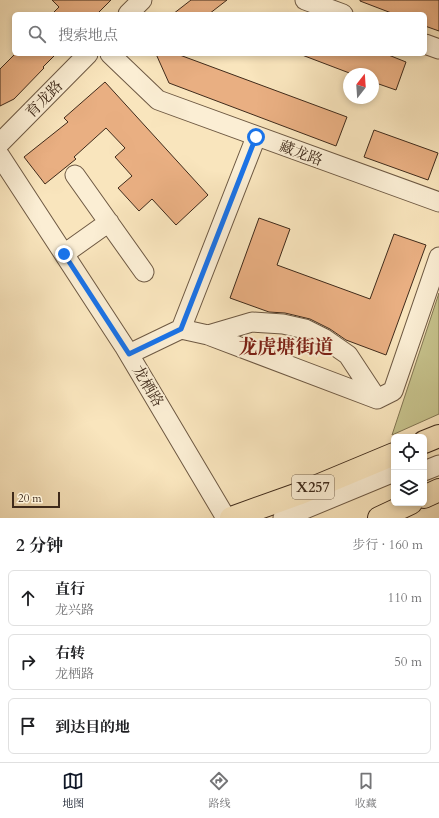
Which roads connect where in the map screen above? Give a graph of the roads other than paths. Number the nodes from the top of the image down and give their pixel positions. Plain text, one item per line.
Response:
1 (142, 0) edge
2 (305, 0) edge
3 (130, 12) edge
4 (338, 12) edge
5 (427, 45) edge
6 (439, 50) edge
7 (86, 56) edge
8 (112, 56) edge
9 (256, 137) junction
10 (0, 143) edge
11 (0, 156) edge
12 (75, 175) dead end
13 (439, 202) edge
14 (109, 222) junction
15 (64, 254) junction
16 (439, 257) edge
17 (144, 272) dead end
18 (181, 329) junction
19 (208, 335) junction
20 (129, 354) junction
21 (377, 399) junction
22 (439, 436) edge
23 (427, 441) edge
24 (439, 453) edge
25 (391, 455) edge
26 (427, 458) edge
27 (439, 465) edge
28 (426, 470) edge
29 (391, 473) edge
30 (391, 485) edge
31 (439, 490) edge
32 (427, 496) edge
33 (405, 506) edge
34 (226, 518) edge
35 (232, 518) edge
36 (283, 518) edge
37 (312, 518) edge
38 (379, 518) edge

1 - 3 street
2 - 4 street
5 - 6 street
7 - 10 street, 育龙路
8 - 9 street, 藏龙路
9 - 13 street, 藏龙路
9 - 18 street
11 - 15 street, 龙栖路
12 - 14 street
14 - 15 street
14 - 17 street
15 - 20 street, 龙栖路
16 - 21 street
18 - 19 street
18 - 20 street
19 - 21 street
19 - 21 street
20 - 34 street, 龙栖路
22 - 23 main road
24 - 26 street
25 - 35 main road, X257
27 - 28 street
29 - 36 street
30 - 37 street
31 - 32 main road
33 - 38 main road

